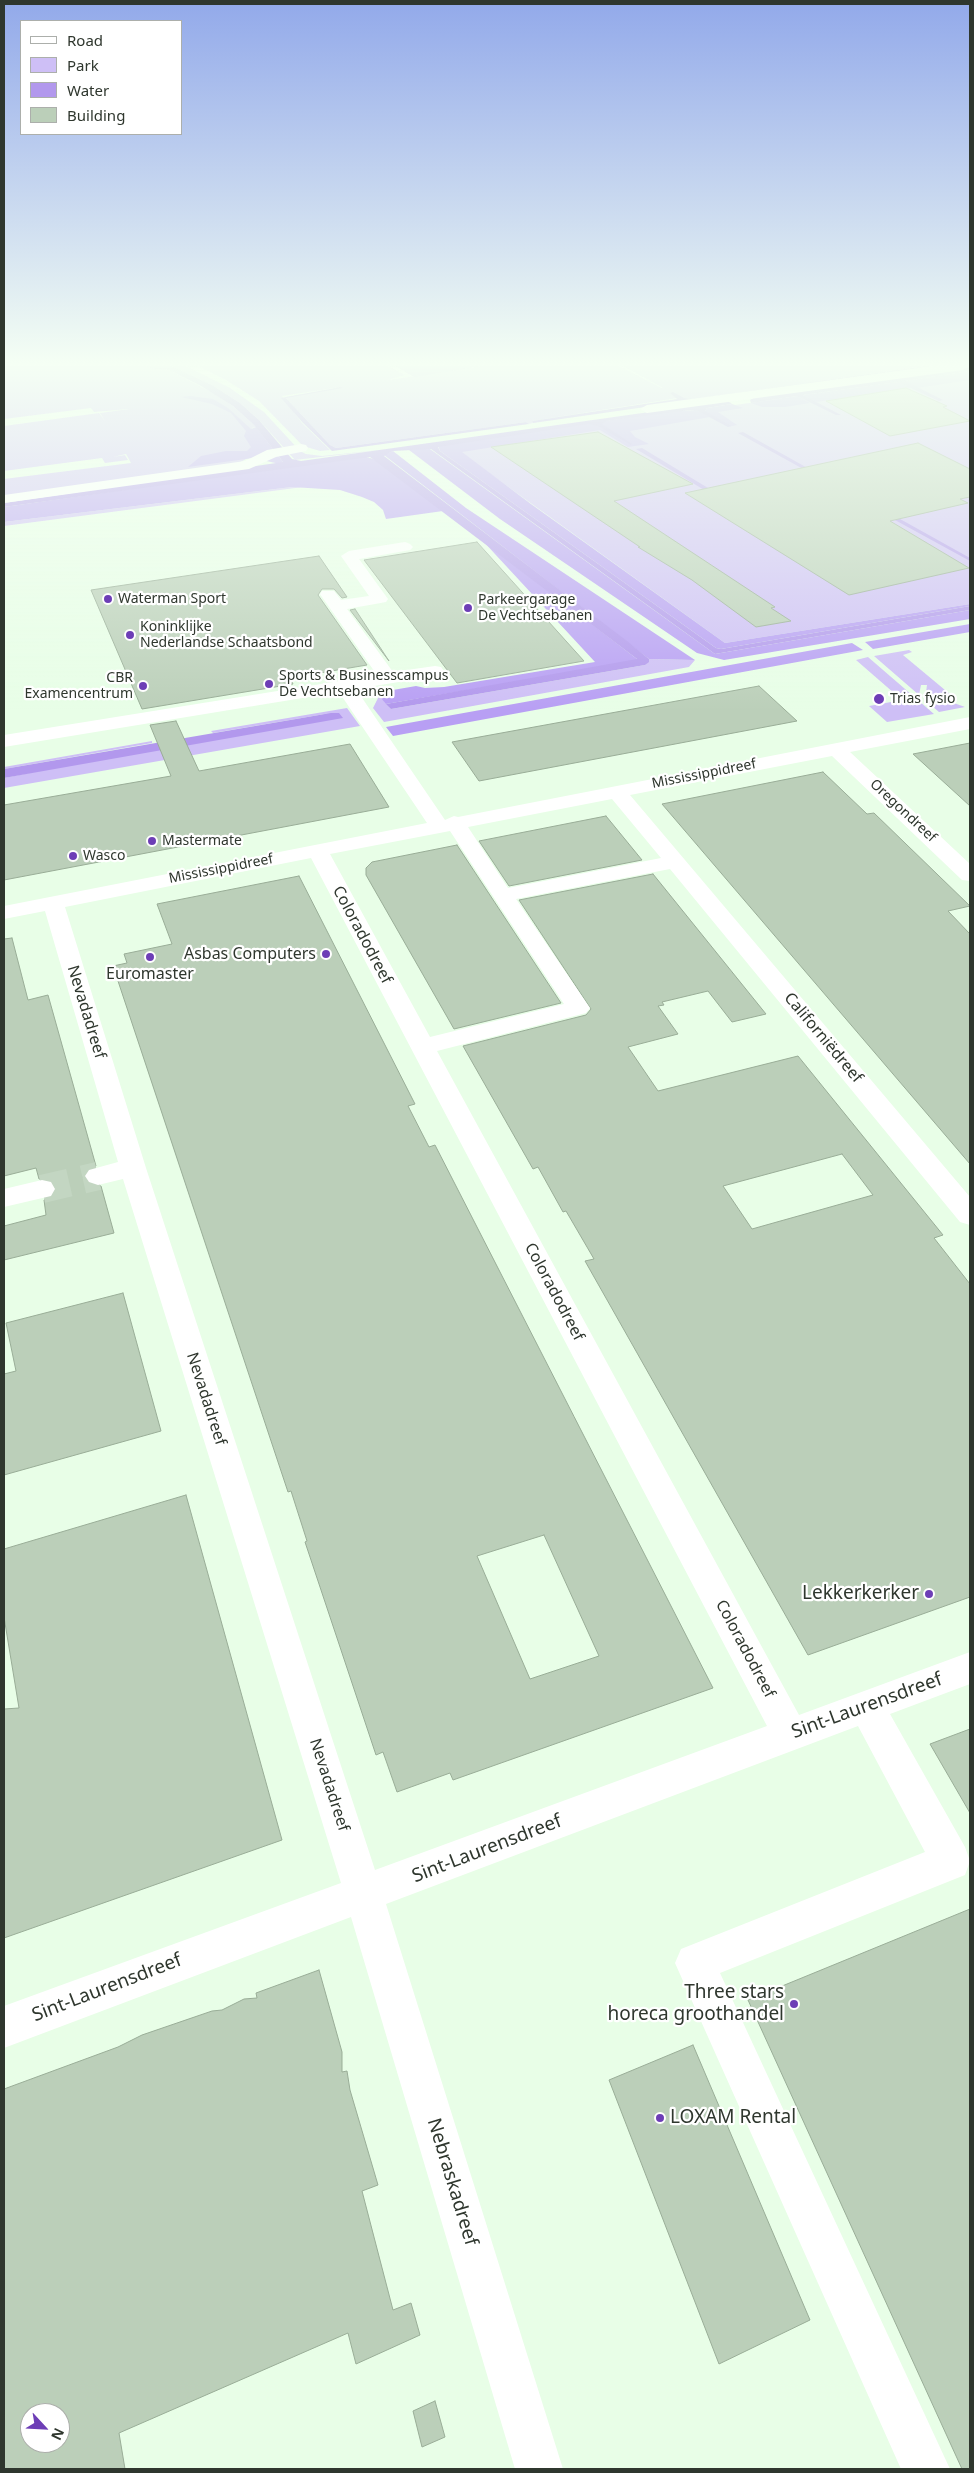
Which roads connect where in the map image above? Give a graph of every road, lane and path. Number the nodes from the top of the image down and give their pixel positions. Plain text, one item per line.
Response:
1 (131, 481) edge
2 (4, 499) edge
3 (405, 547) dead end
4 (435, 671) dead end
5 (389, 679) junction
6 (348, 692) junction
7 (970, 722) edge
8 (4, 742) edge
9 (835, 748) junction
10 (4, 755) edge
11 (617, 792) junction
12 (446, 824) junction
13 (316, 850) junction
14 (676, 862) junction
15 (970, 875) edge
16 (503, 895) junction
17 (53, 902) junction
18 (4, 912) edge
19 (422, 1046) junction
20 (133, 1168) junction
21 (98, 1176) tunnel mouth
22 (42, 1189) tunnel mouth
23 (4, 1198) edge
24 (970, 1215) edge
25 (970, 1668) edge
26 (866, 1706) junction
27 (791, 1735) junction
28 (364, 1895) junction
29 (4, 2027) edge
30 (539, 2469) edge
31 (926, 2469) edge

1 - 2 street
3 - 5 street
4 - 5 street
5 - 6 street
6 - 8 street
6 - 10 street
6 - 12 street
7 - 9 street, Mississippidreef
9 - 11 street, Mississippidreef
9 - 15 street, Oregondreef
11 - 12 street, Mississippidreef
11 - 14 street, Californiëdreef
12 - 13 street, Mississippidreef
12 - 16 street
13 - 17 street, Mississippidreef
13 - 19 street, Coloradodreef
14 - 16 street
14 - 24 street, Californiëdreef
16 - 19 street
17 - 18 street, Mississippidreef
17 - 20 street, Nevadadreef
19 - 27 street, Coloradodreef
20 - 21 street
20 - 28 street, Nevadadreef
22 - 23 street
25 - 26 street, Sint-Laurensdreef
26 - 27 street, Sint-Laurensdreef
26 - 31 street
27 - 28 street, Sint-Laurensdreef
28 - 29 street, Sint-Laurensdreef
28 - 30 street, Nebraskadreef

